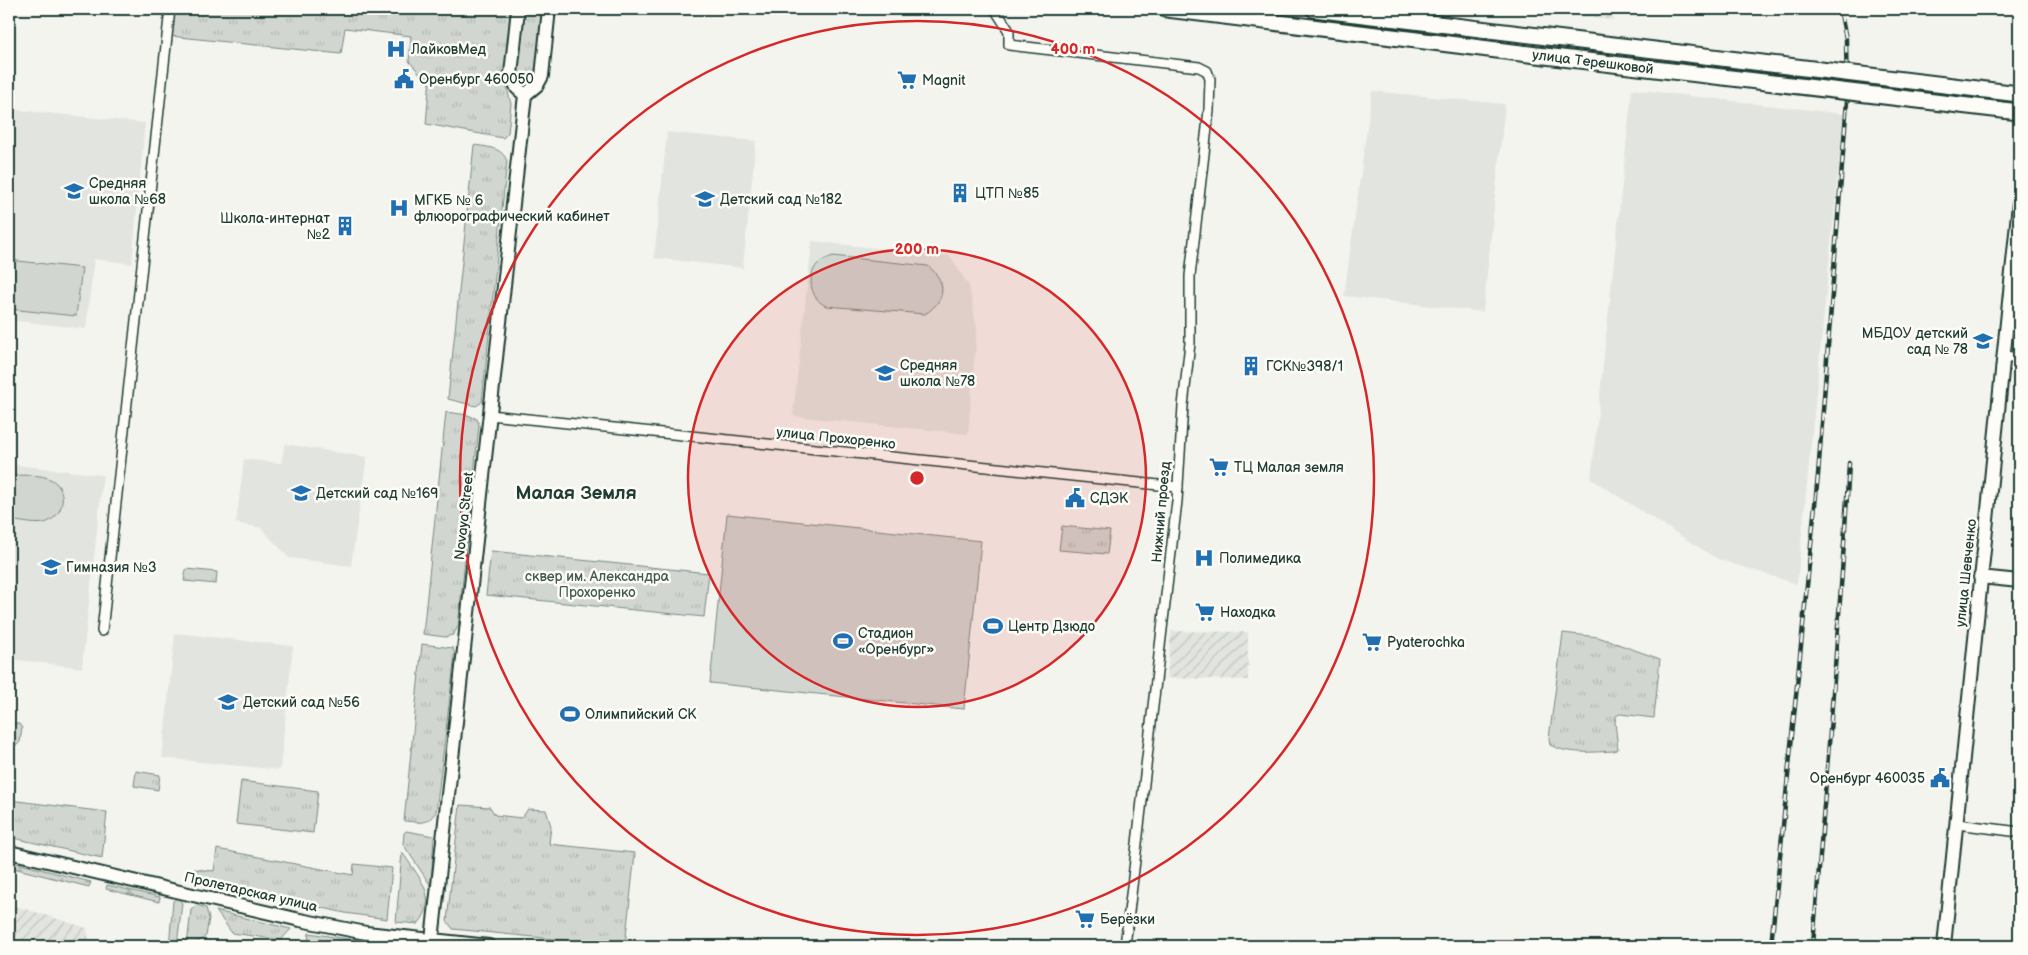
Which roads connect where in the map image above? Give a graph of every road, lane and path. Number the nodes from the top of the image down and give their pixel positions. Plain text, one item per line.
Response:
1 (170, 9) edge
2 (518, 9) edge
3 (549, 9) edge
4 (995, 9) edge
5 (1167, 9) edge
6 (1318, 9) edge
7 (2019, 94) edge
8 (525, 95) junction
9 (2019, 112) edge
10 (2019, 204) edge
11 (2004, 356) junction
12 (2019, 358) edge
13 (490, 415) junction
14 (1178, 487) junction
15 (1980, 577) junction
16 (2019, 581) edge
17 (102, 631) dead end
18 (1957, 824) junction
19 (2019, 832) edge
20 (9, 852) edge
21 (432, 940) junction
22 (489, 946) edge
23 (1125, 946) edge
24 (1944, 946) edge

1 - 17 street
2 - 8 main road
3 - 8 main road
4 - 14 street, Нижний проезд
5 - 9 main road, улица Терешковой, bridge
6 - 7 main road, улица Терешковой, bridge
8 - 13 main road, Novaya Street
10 - 11 main road, улица Шевченко
11 - 12 street
11 - 15 main road, улица Шевченко
13 - 14 street, улица Прохоренко
13 - 21 main road, Novaya Street
14 - 23 street, Нижний проезд
15 - 16 main road
15 - 18 main road, улица Шевченко
18 - 19 street
18 - 24 main road, улица Шевченко
20 - 21 main road, Пролетарская улица
21 - 22 main road, Пролетарская улица

